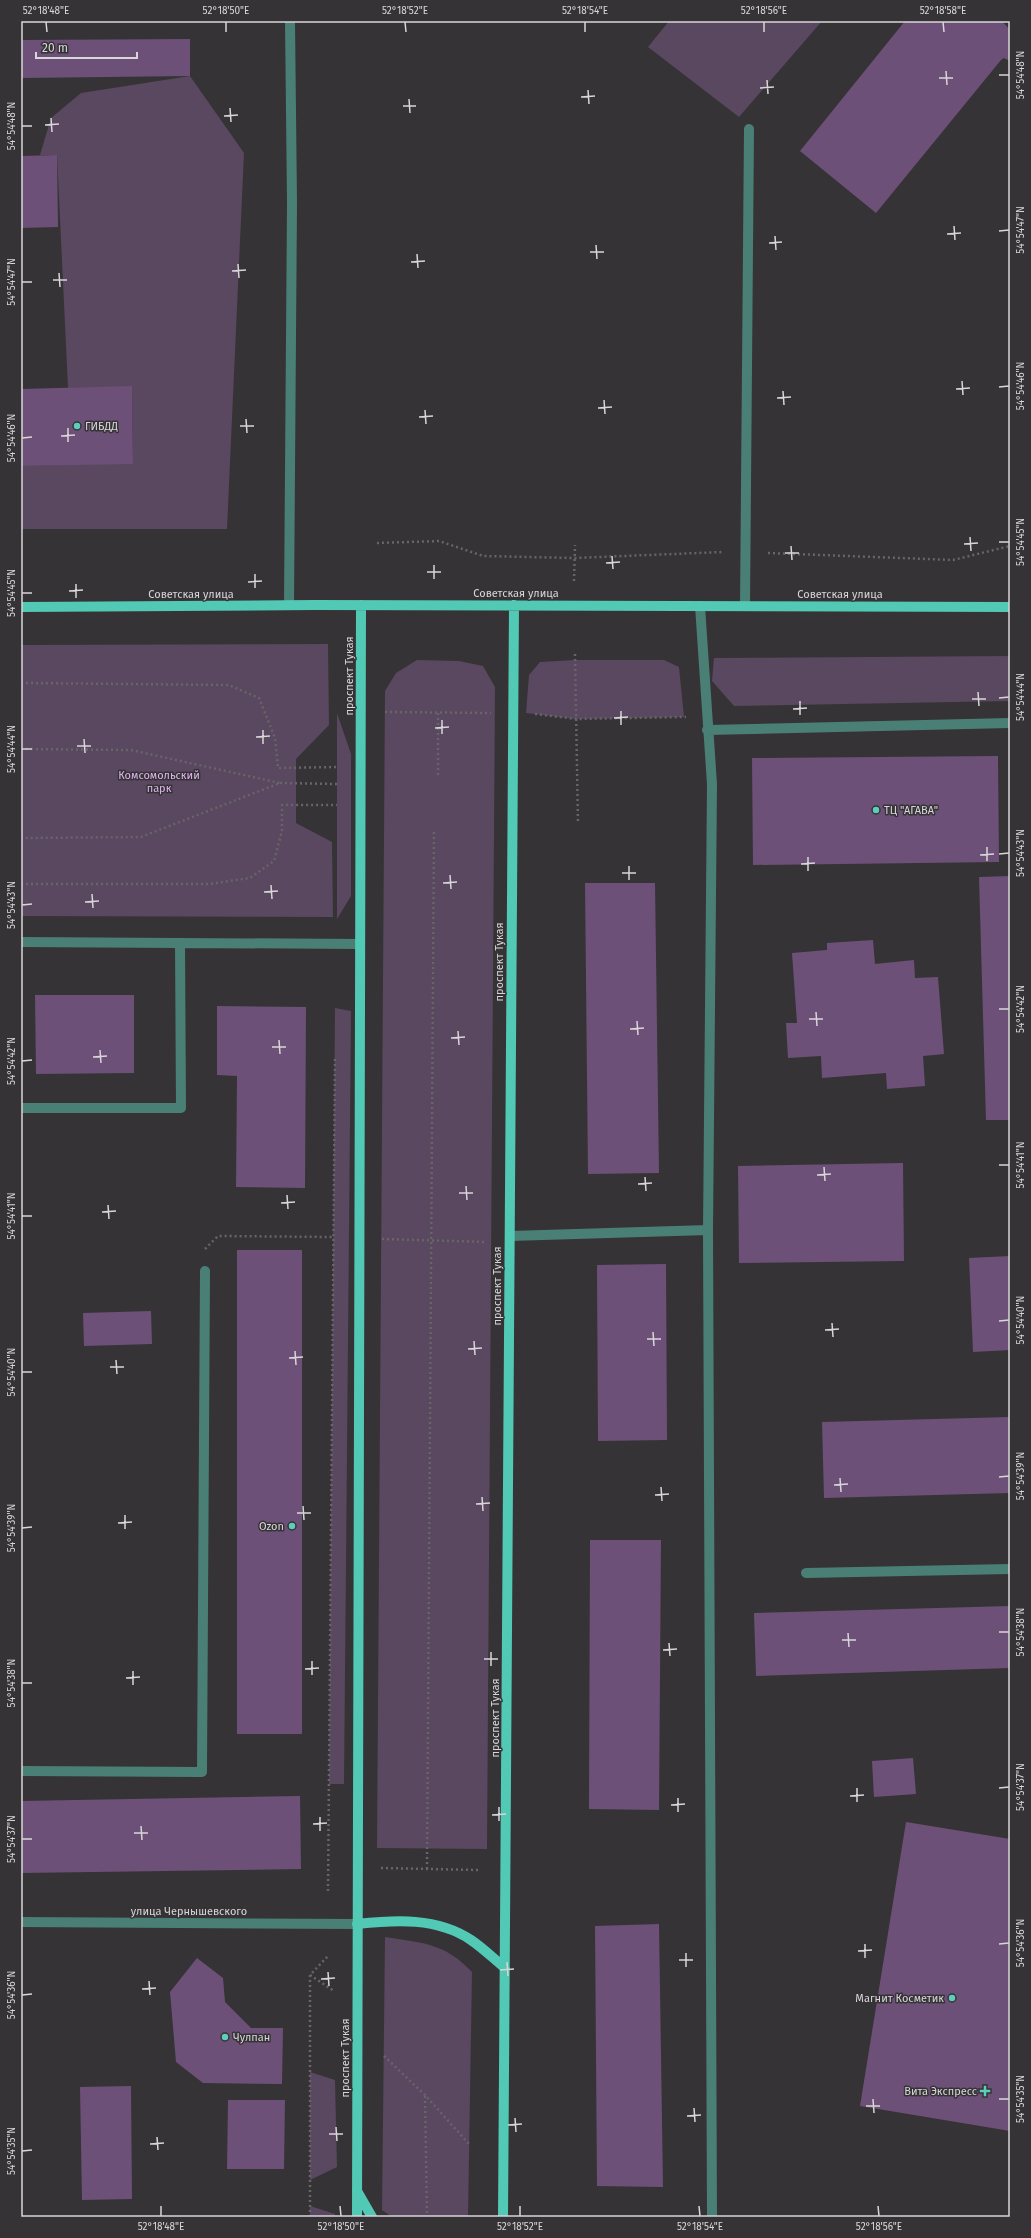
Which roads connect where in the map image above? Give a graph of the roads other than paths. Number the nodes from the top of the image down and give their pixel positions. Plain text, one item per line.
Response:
1 (290, 21) edge
2 (749, 129) dead end
3 (289, 605) junction
4 (361, 605) junction
5 (514, 605) junction
6 (700, 606) junction
7 (745, 606) junction
8 (21, 607) edge
9 (1010, 607) edge
10 (1010, 723) edge
11 (707, 730) junction
12 (21, 942) edge
13 (180, 943) junction
14 (360, 944) junction
15 (21, 1108) edge
16 (708, 1230) junction
17 (510, 1236) junction
18 (205, 1271) road end
19 (1010, 1569) edge
20 (806, 1573) dead end
21 (21, 1772) edge
22 (21, 1922) edge
23 (357, 1924) junction
24 (505, 1968) junction
25 (357, 2192) junction
26 (357, 2217) edge
27 (372, 2217) edge
28 (503, 2217) edge
29 (712, 2217) edge

1 - 3 street
2 - 7 street
3 - 4 main road, Советская улица
3 - 8 main road, Советская улица
4 - 5 main road, Советская улица
4 - 14 main road, проспект Тукая
5 - 6 main road, Советская улица
5 - 17 main road, проспект Тукая
6 - 7 main road, Советская улица
6 - 11 street
7 - 9 main road, Советская улица
10 - 11 street
11 - 16 street
12 - 13 street
13 - 14 street
13 - 15 street
14 - 23 main road, проспект Тукая
16 - 17 street
16 - 29 street
17 - 24 main road, проспект Тукая
18 - 21 street
19 - 20 street
22 - 23 street, улица Чернышевского
23 - 24 main road
23 - 25 main road, проспект Тукая
24 - 28 main road, проспект Тукая
25 - 26 main road, проспект Тукая
25 - 27 main road

